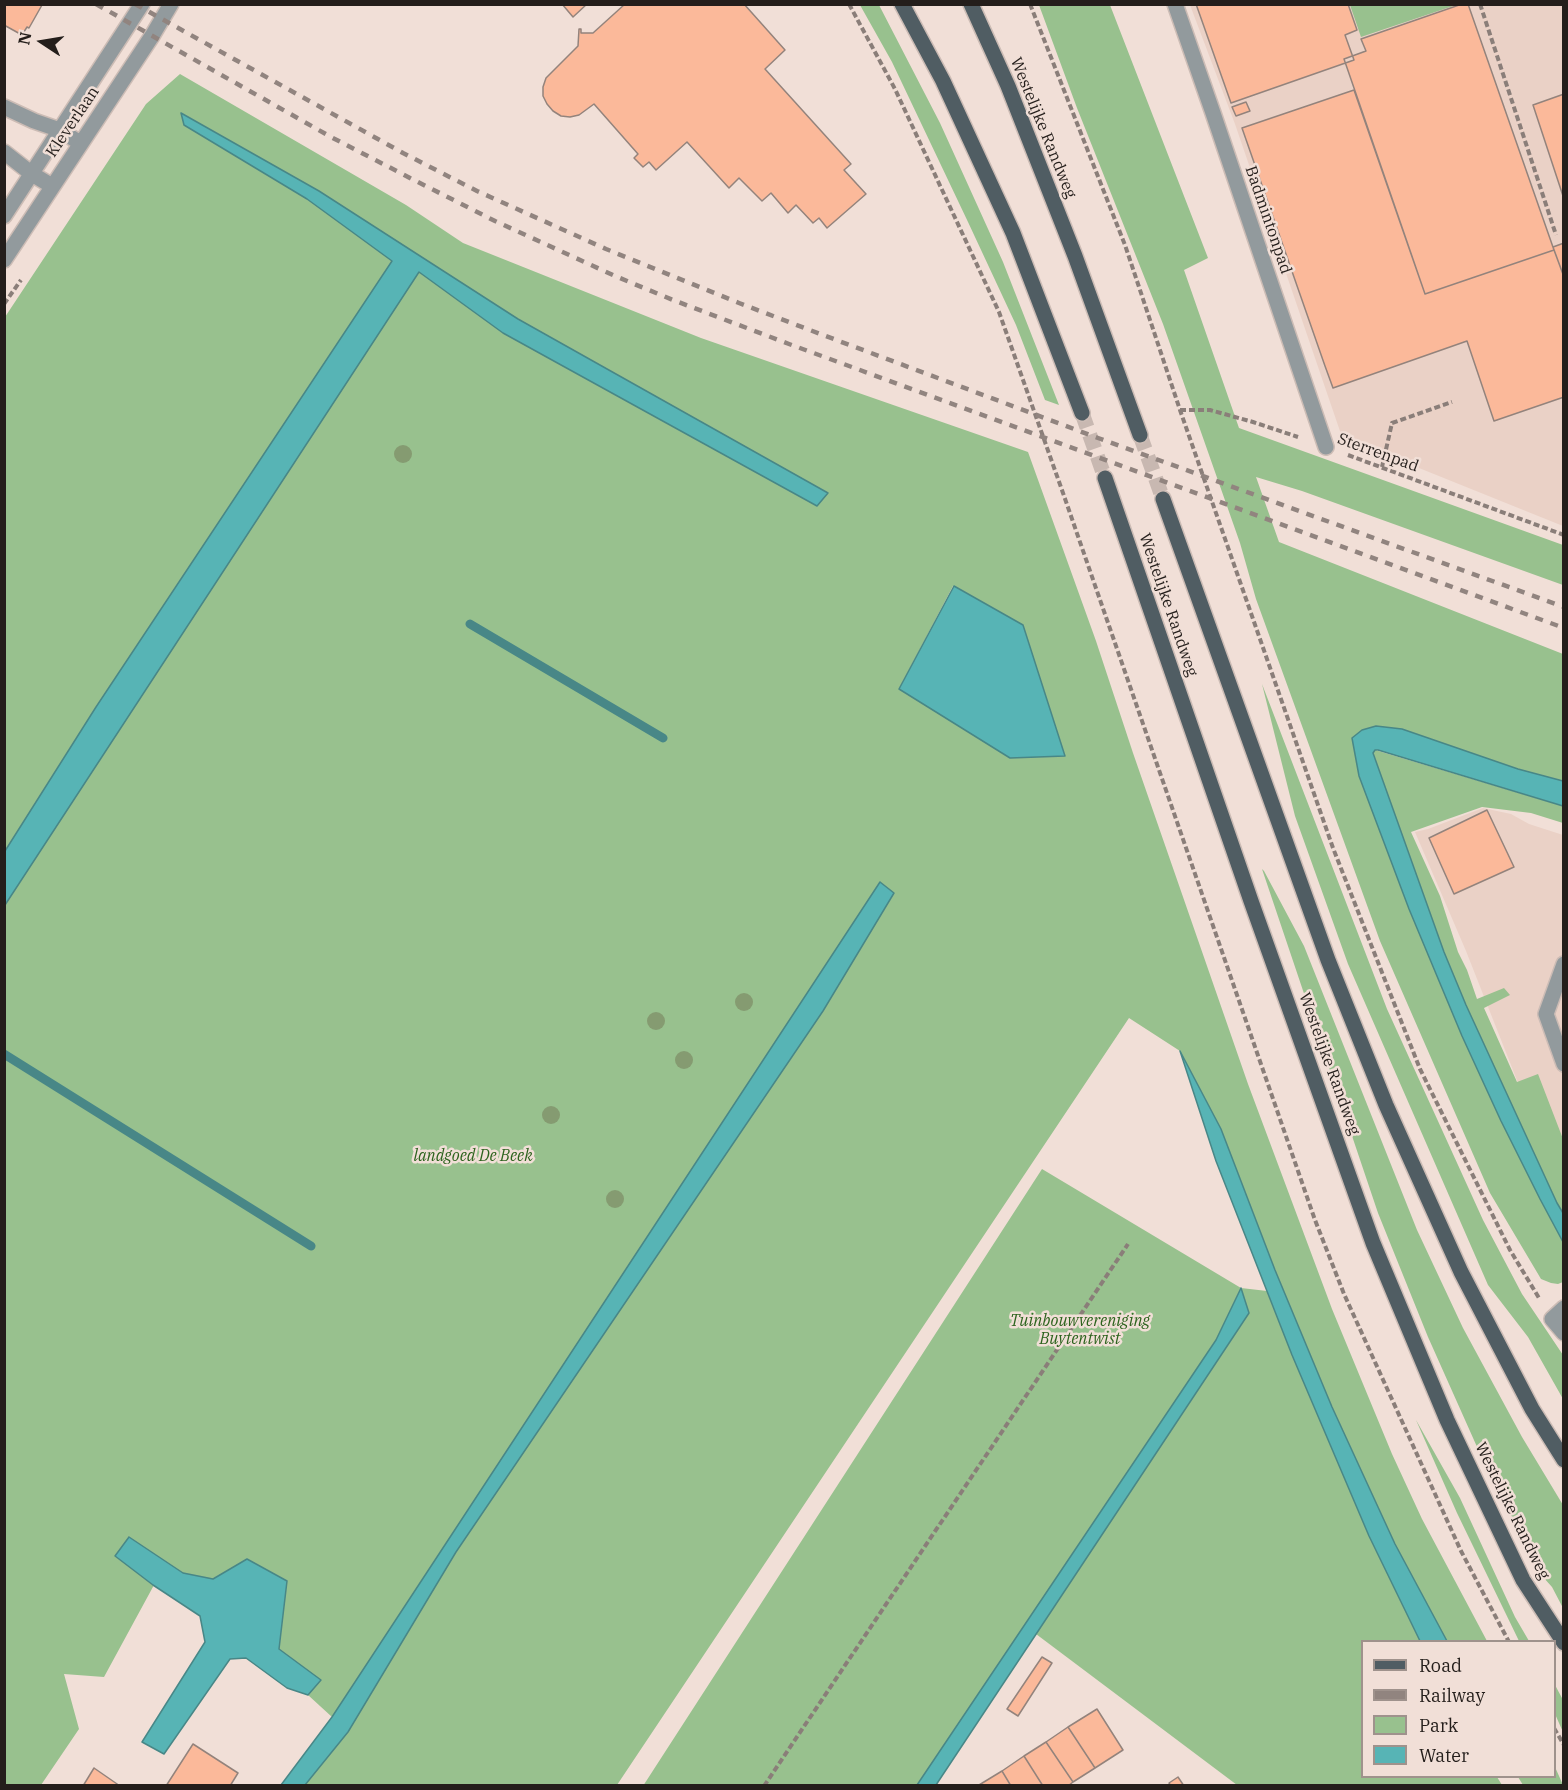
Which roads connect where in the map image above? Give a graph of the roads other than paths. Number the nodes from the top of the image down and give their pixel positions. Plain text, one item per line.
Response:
1 (142, 4) edge
2 (171, 4) edge
3 (902, 4) edge
4 (971, 4) edge
5 (1174, 4) edge
6 (4, 107) edge
7 (60, 130) junction
8 (80, 143) junction
9 (4, 152) edge
10 (32, 174) junction
11 (52, 186) junction
12 (4, 216) edge
13 (4, 260) edge
14 (1082, 413) tunnel mouth
15 (1140, 435) tunnel mouth
16 (1326, 447) road end
17 (1105, 478) tunnel mouth
18 (1163, 499) tunnel mouth
19 (1563, 963) edge
20 (1563, 1064) edge
21 (1563, 1308) edge
22 (1563, 1333) edge
23 (1563, 1460) edge
24 (1563, 1643) edge

1 - 7 street, Kleverlaan
2 - 8 street, Kleverlaan
3 - 14 main road
4 - 15 main road, Westelijke Randweg
5 - 16 street, Badmintonpad
6 - 7 street
7 - 8 street
7 - 10 street, Kleverlaan
8 - 11 street, Kleverlaan
9 - 10 street
10 - 11 street
10 - 12 street, Kleverlaan
11 - 13 street, Kleverlaan
17 - 24 main road, Westelijke Randweg
18 - 23 main road, Westelijke Randweg
19 - 20 street
21 - 22 street

